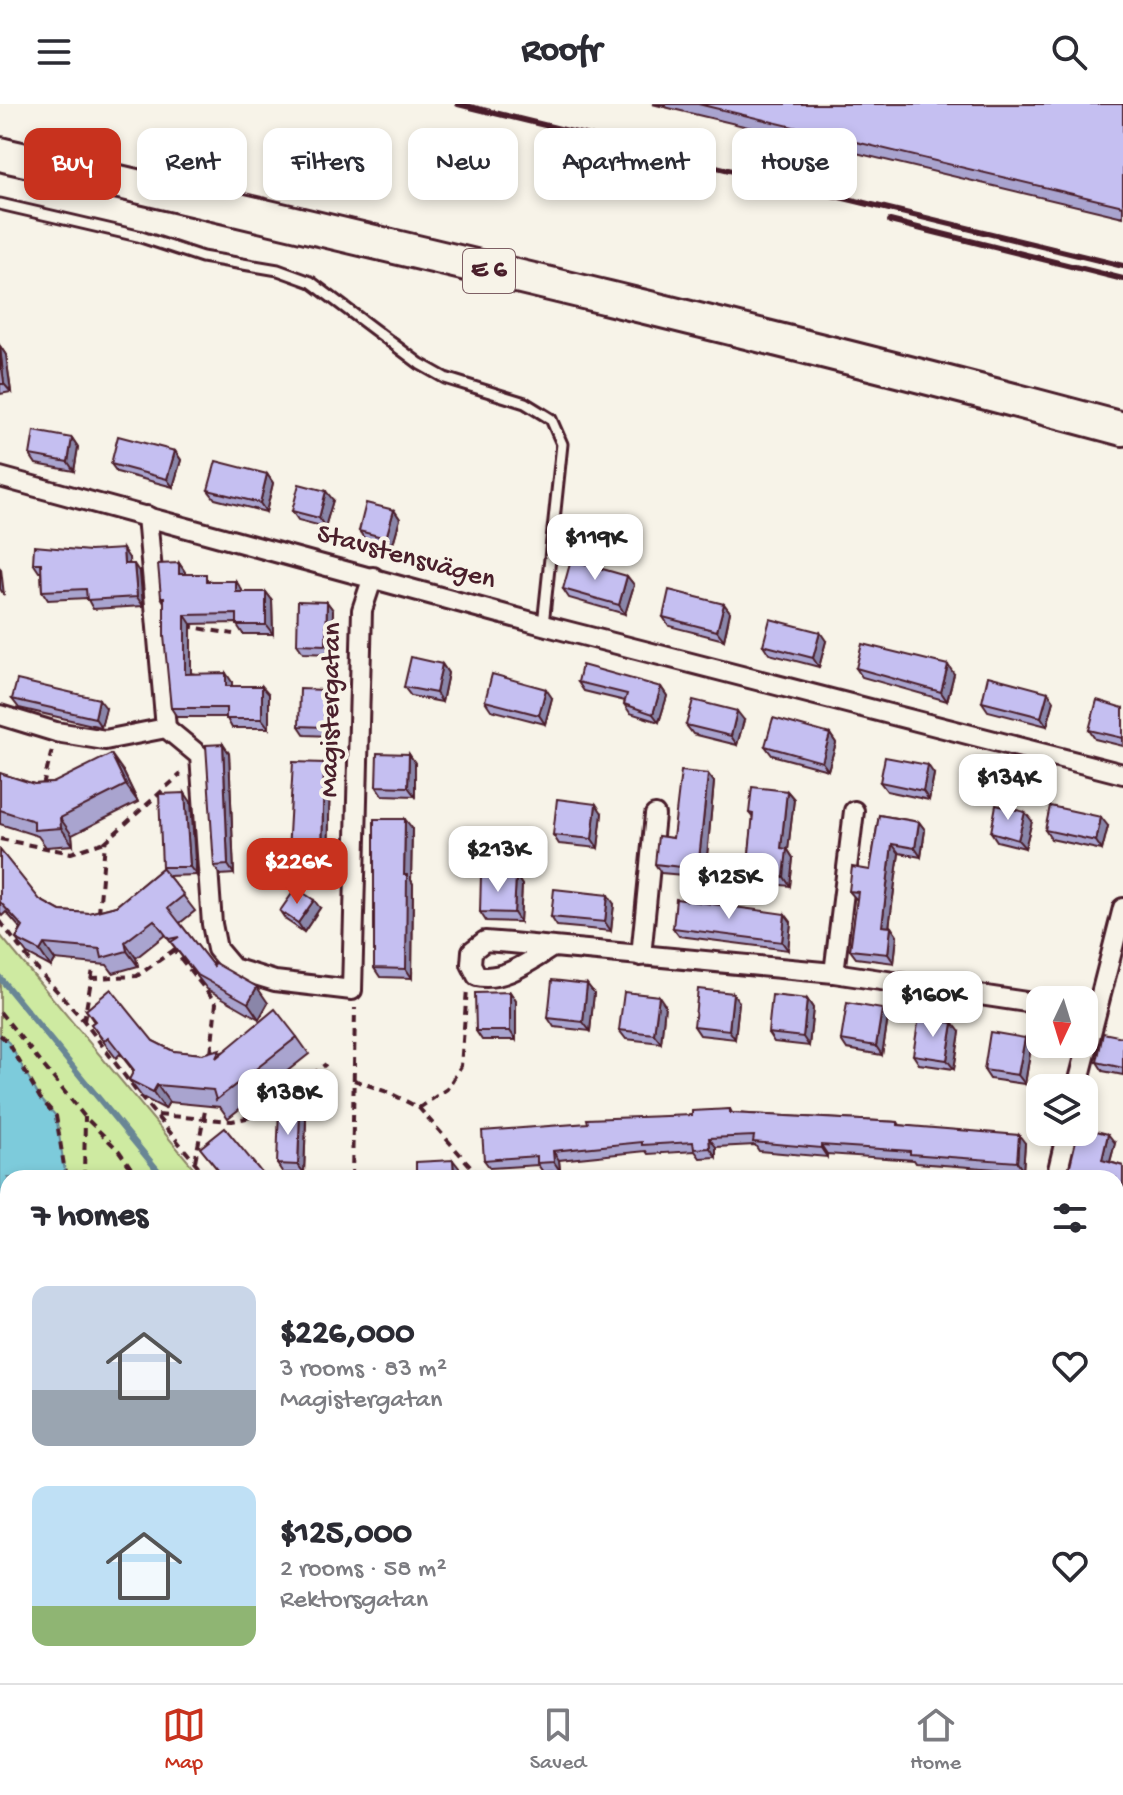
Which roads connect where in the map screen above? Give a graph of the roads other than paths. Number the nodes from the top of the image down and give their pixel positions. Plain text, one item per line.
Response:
1 (0, 154) edge
2 (0, 204) edge
3 (977, 390) junction
4 (1123, 417) edge
5 (1123, 429) edge
6 (0, 477) edge
7 (147, 516) junction
8 (373, 577) junction
9 (543, 625) junction
10 (0, 715) edge
11 (166, 728) junction
12 (1123, 774) edge
13 (854, 811) dead end
14 (655, 815) dead end
15 (1123, 908) edge
16 (553, 947) junction
17 (641, 956) junction
18 (834, 973) junction
19 (1098, 986) edge
20 (1026, 1002) edge
21 (1064, 1146) edge
22 (1058, 1170) edge

1 - 3 highway, E 6
2 - 9 lane
3 - 4 highway, E 6
3 - 5 highway, E 6
6 - 7 street, Stavstensvägen
7 - 8 street, Stavstensvägen
7 - 11 street
8 - 9 street, Stavstensvägen
8 - 11 street, Magistergatan
9 - 12 street, Stavstensvägen
10 - 11 street
13 - 18 street
14 - 17 street
15 - 19 street
16 - 16 street
16 - 17 street
17 - 18 street
18 - 20 street
21 - 22 street

